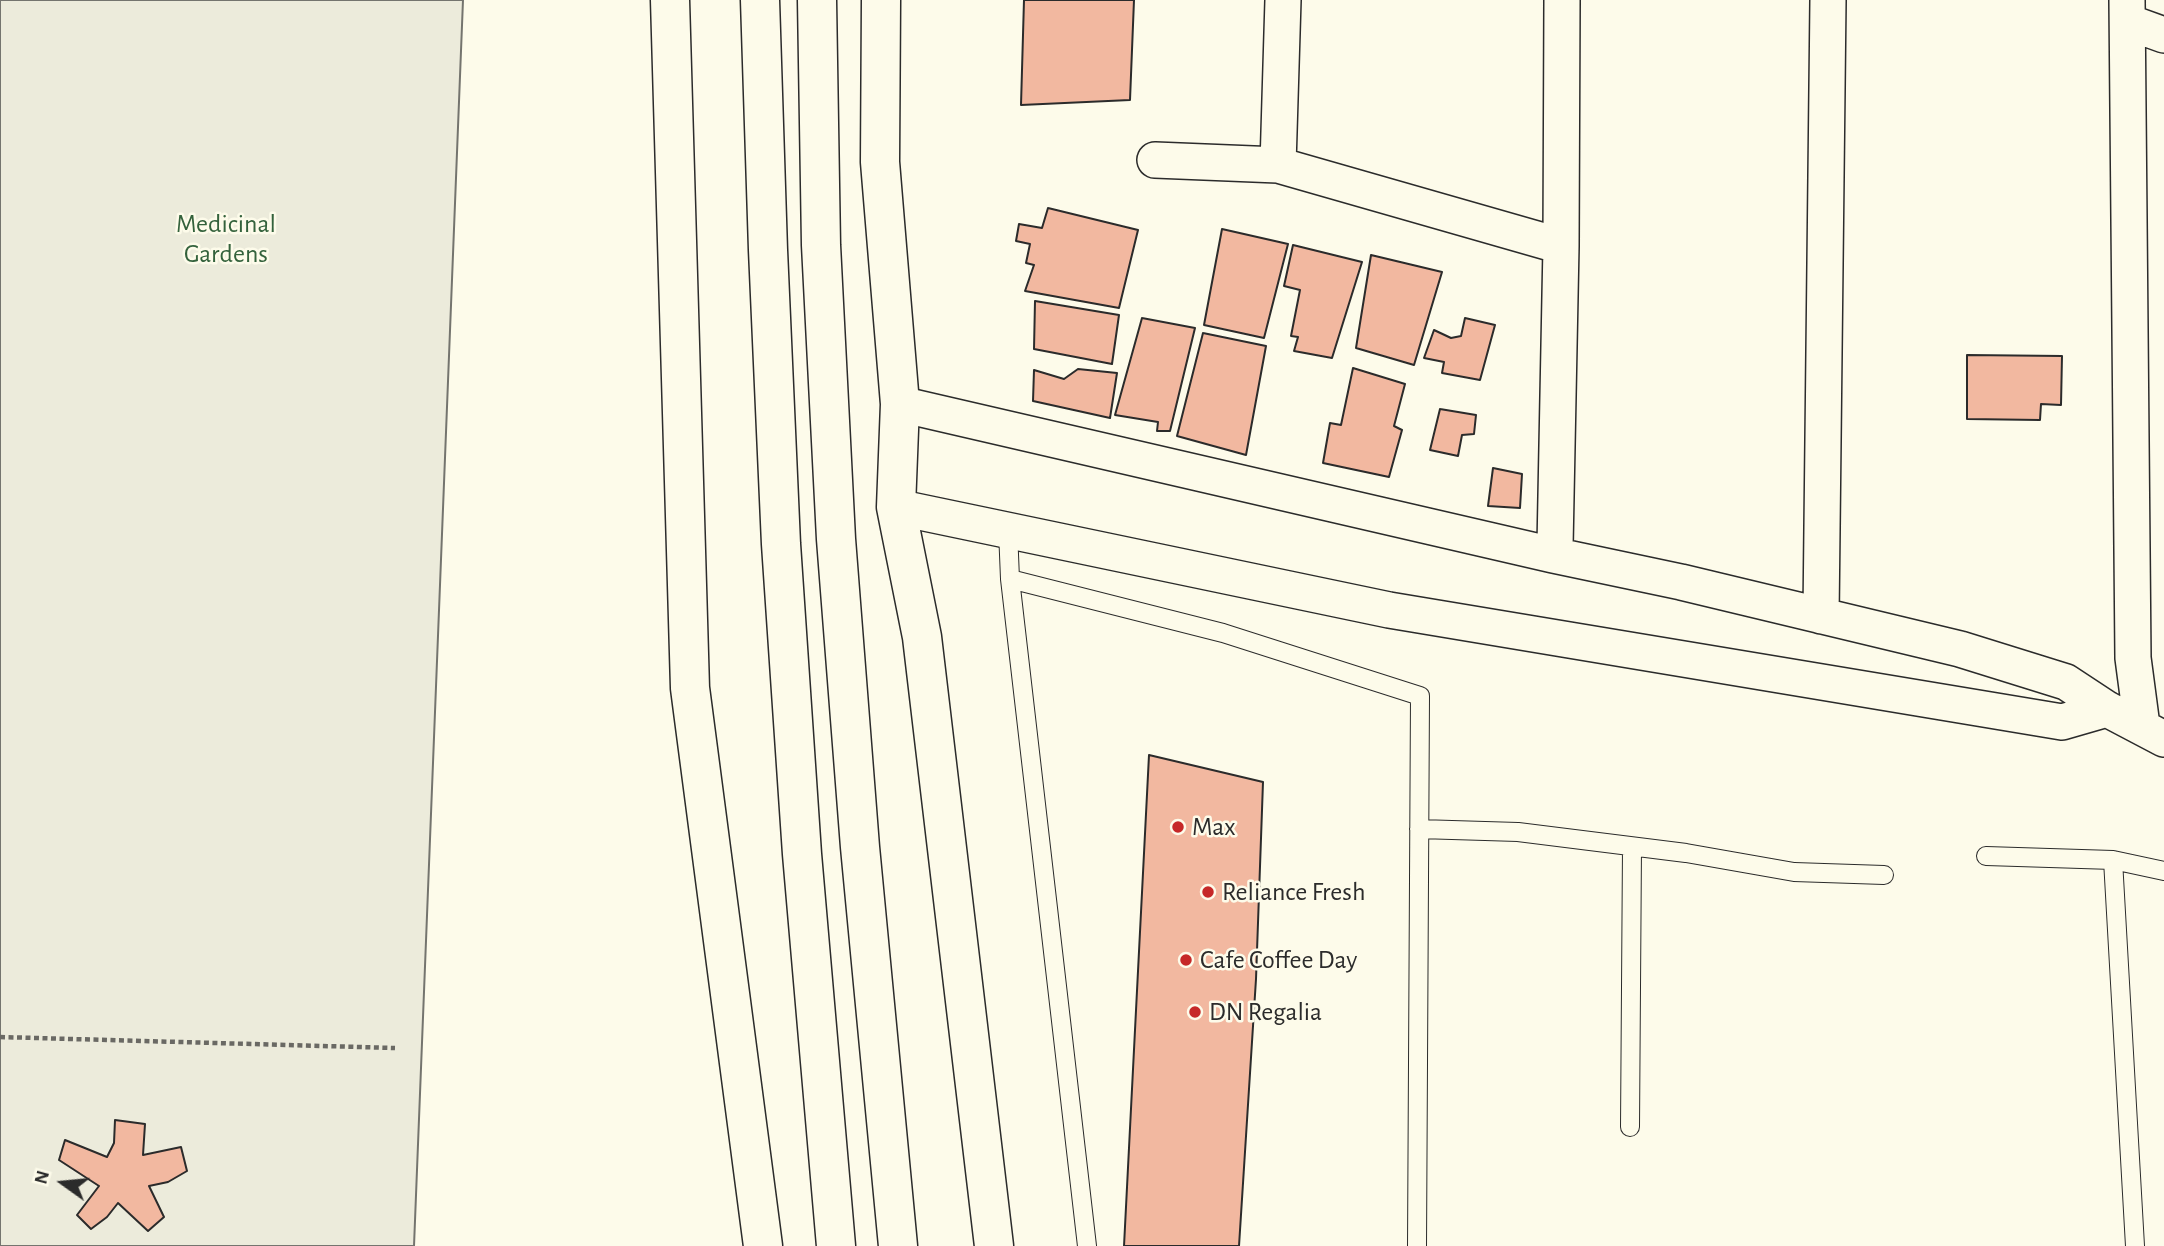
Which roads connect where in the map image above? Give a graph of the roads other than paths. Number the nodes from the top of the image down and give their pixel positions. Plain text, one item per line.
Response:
1 (670, 0) edge
2 (760, 0) edge
3 (817, 0) edge
4 (881, 0) edge
5 (1283, 0) edge
6 (1562, 0) edge
7 (1828, 0) edge
8 (2127, 11) edge
9 (2164, 35) edge
10 (1155, 160) dead end
11 (1278, 165) junction
12 (1561, 246) junction
13 (900, 404) junction
14 (896, 507) junction
15 (1008, 530) junction
16 (1553, 555) junction
17 (1010, 579) junction
18 (1821, 616) junction
19 (2107, 709) junction
20 (2153, 732) edge
21 (1419, 829) junction
22 (1632, 846) junction
23 (1986, 856) dead end
24 (2113, 860) junction
25 (2164, 872) edge
26 (1884, 875) dead end
27 (1630, 1127) dead end
28 (763, 1246) edge
29 (836, 1246) edge
30 (898, 1246) edge
31 (994, 1246) edge
32 (1087, 1246) edge
33 (1417, 1246) edge
34 (2135, 1246) edge

1 - 28 main road
2 - 29 main road
3 - 30 main road
4 - 13 main road
5 - 11 street
6 - 12 street
7 - 18 street
8 - 9 street
8 - 20 street
10 - 11 street
11 - 12 street
12 - 16 street
13 - 14 main road
13 - 16 street
14 - 15 street
14 - 31 main road
15 - 17 lane
15 - 19 street
16 - 18 street
17 - 21 lane
17 - 32 lane
18 - 19 street
19 - 20 street
21 - 22 lane
21 - 33 lane
22 - 26 lane
22 - 27 lane
23 - 24 lane
24 - 25 lane
24 - 34 lane

